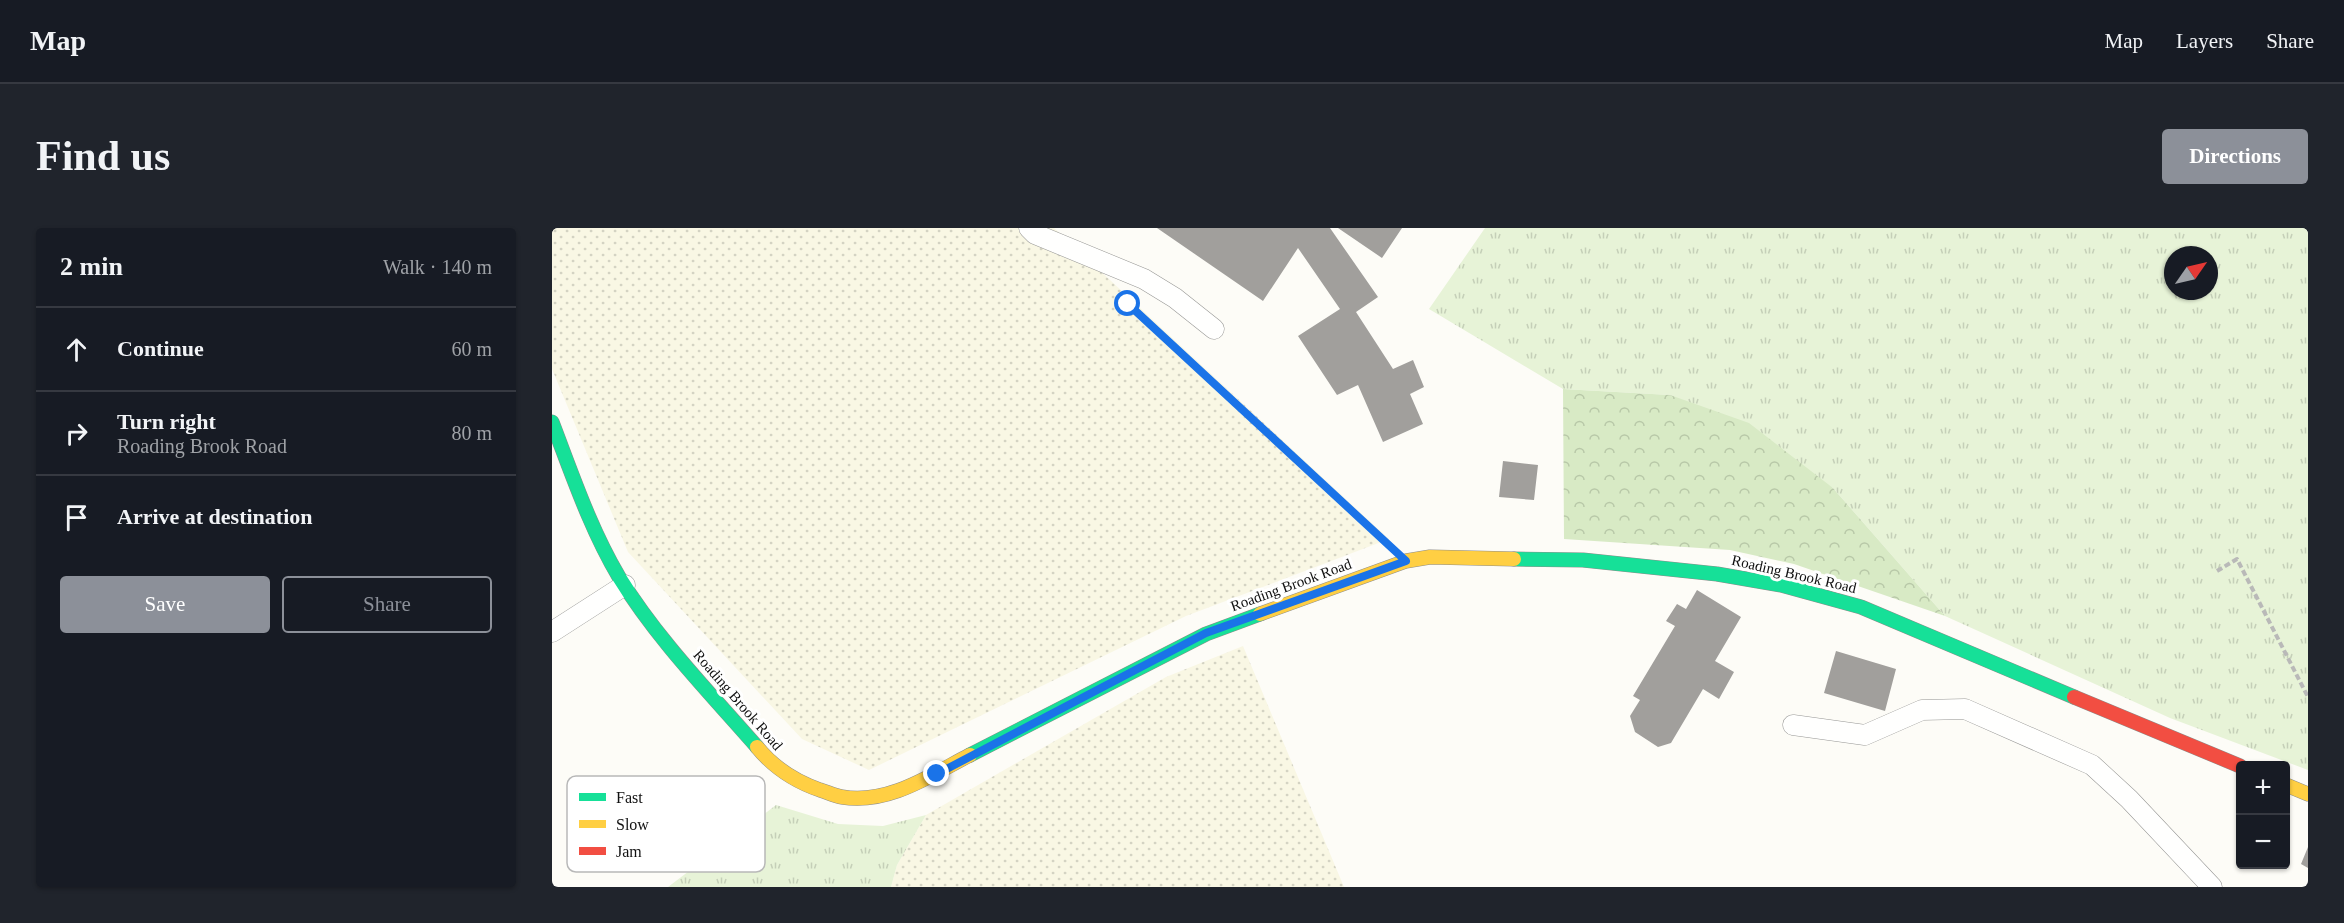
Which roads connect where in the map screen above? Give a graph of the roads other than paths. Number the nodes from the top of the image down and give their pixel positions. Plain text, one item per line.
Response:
1 (1029, 228) edge
2 (1214, 330) dead end
3 (552, 423) edge
4 (626, 585) junction
5 (552, 632) edge
6 (1793, 724) dead end
7 (2236, 764) edge
8 (2290, 787) edge
9 (2308, 794) edge
10 (2212, 887) edge

1 - 2 lane
3 - 4 street, Roading Brook Road
4 - 5 lane
4 - 7 street, Roading Brook Road
6 - 10 lane
8 - 9 street

